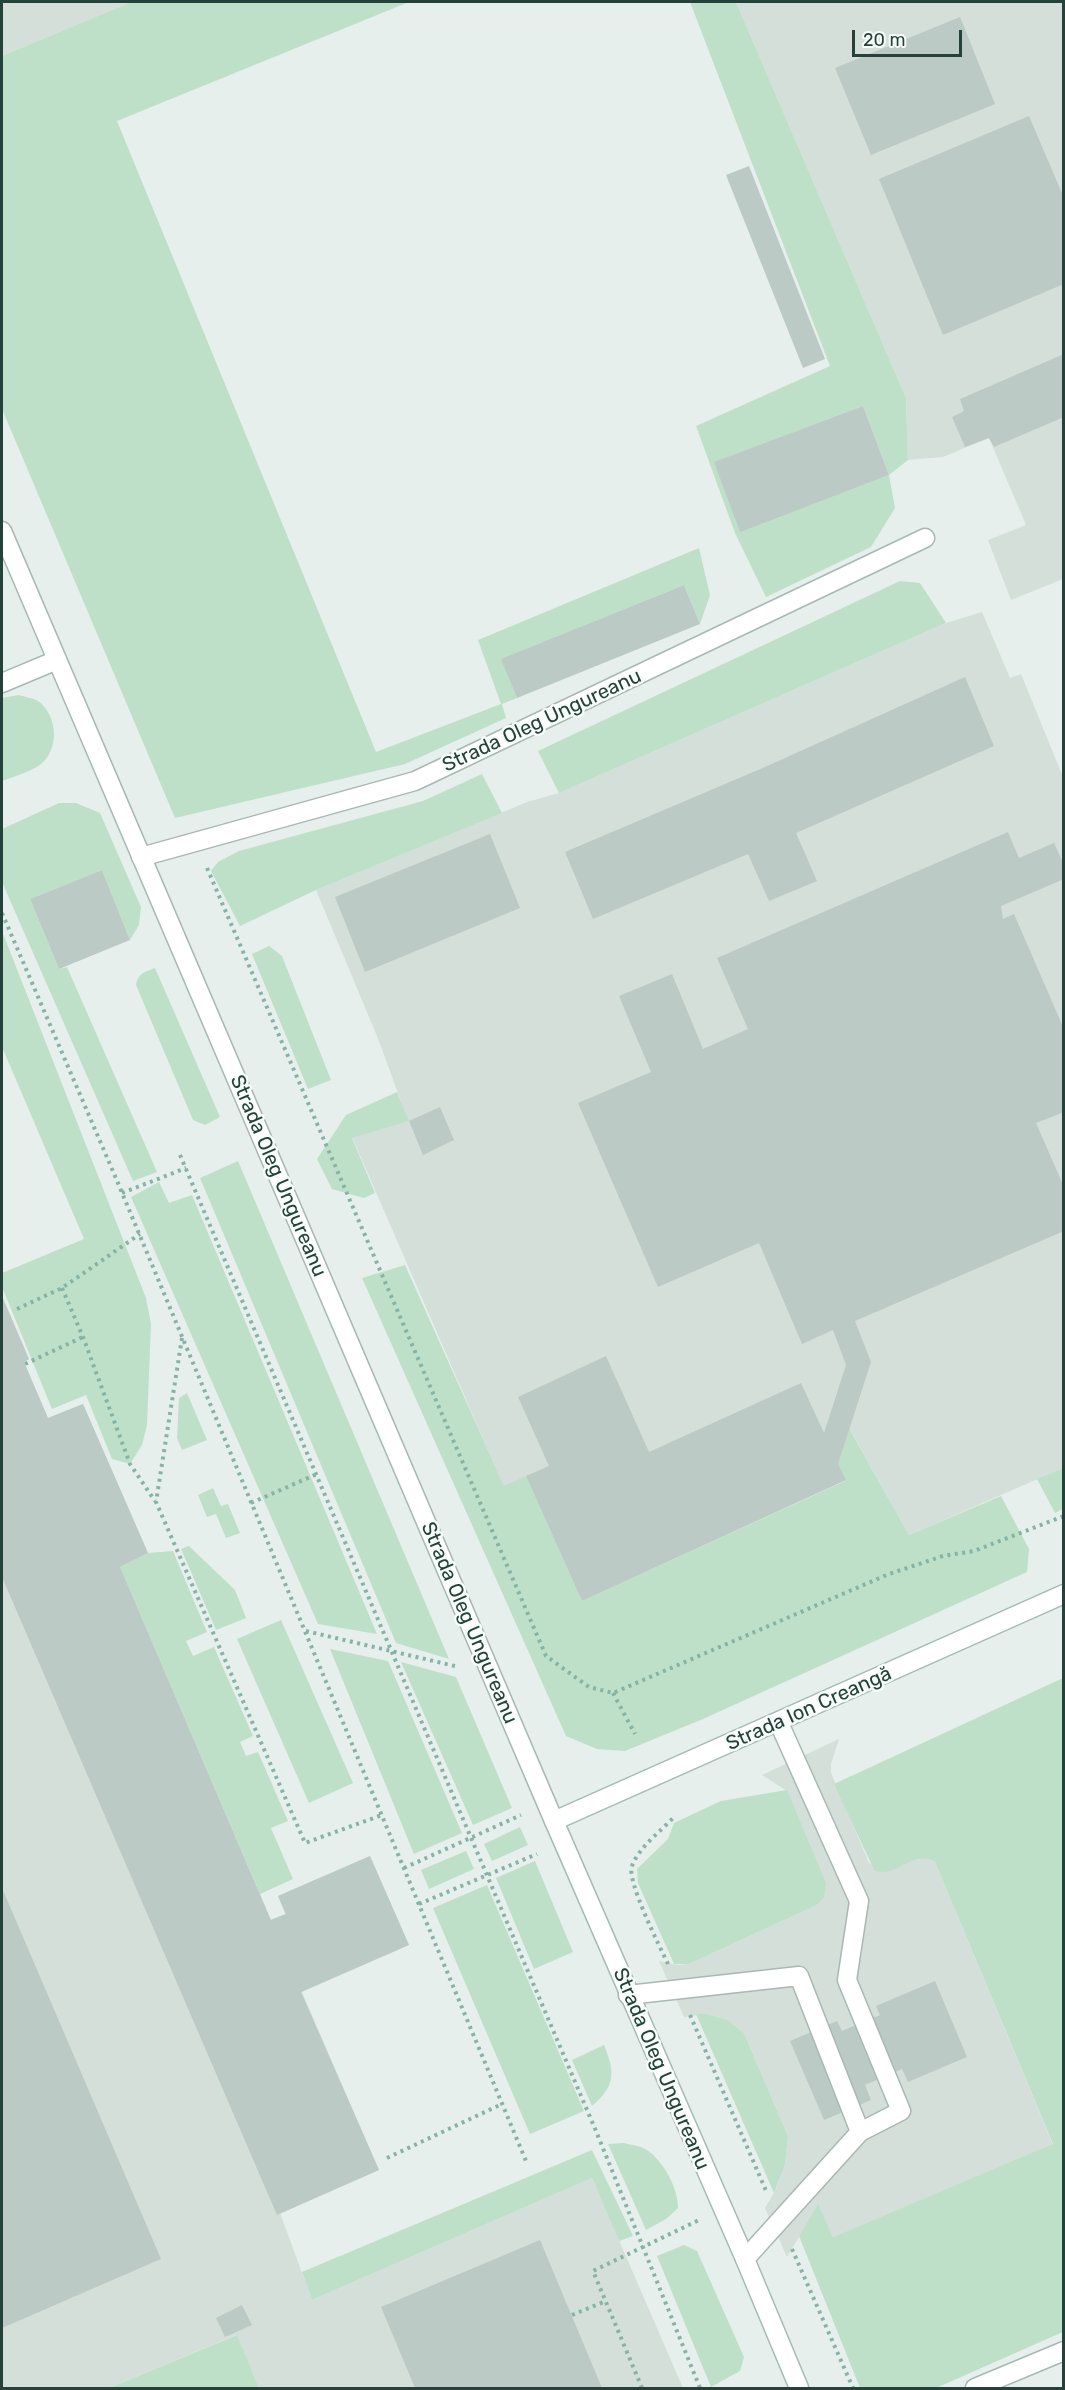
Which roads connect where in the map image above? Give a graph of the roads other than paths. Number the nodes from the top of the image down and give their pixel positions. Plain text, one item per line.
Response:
1 (2, 531) edge
2 (925, 538) dead end
3 (57, 660) junction
4 (2, 683) edge
5 (141, 857) junction
6 (1064, 1594) edge
7 (779, 1723) junction
8 (554, 1821) junction
9 (628, 1995) junction
10 (860, 2132) junction
11 (745, 2259) junction
12 (1064, 2351) edge
13 (799, 2388) edge
14 (975, 2388) edge

1 - 3 street, Strada Oleg Ungureanu
2 - 5 street, Strada Oleg Ungureanu
3 - 4 street
3 - 5 street, Strada Oleg Ungureanu
5 - 8 street, Strada Oleg Ungureanu
6 - 7 street, Strada Ion Creangă
7 - 8 street, Strada Ion Creangă
7 - 10 street
8 - 9 street, Strada Oleg Ungureanu
9 - 10 street
9 - 11 street, Strada Oleg Ungureanu
10 - 11 street
11 - 13 street, Strada Oleg Ungureanu
12 - 14 street

